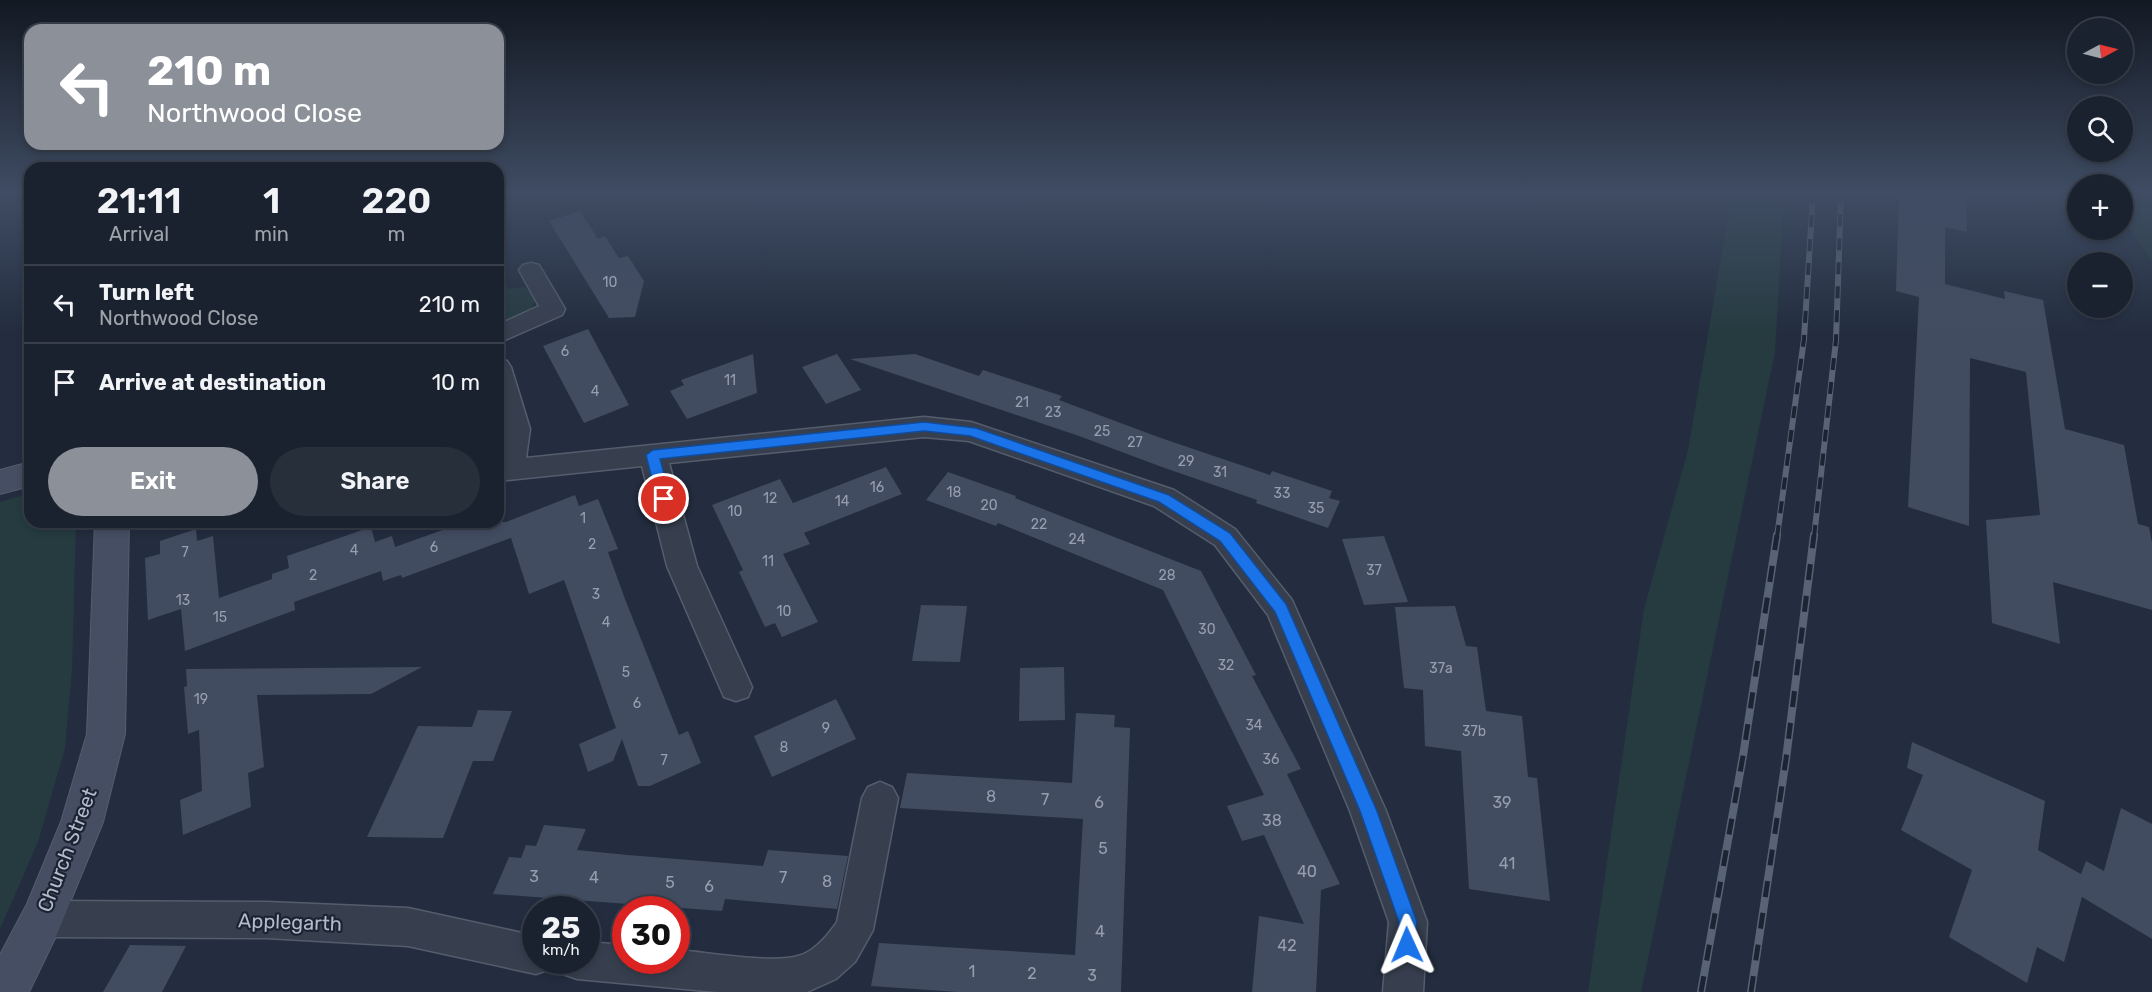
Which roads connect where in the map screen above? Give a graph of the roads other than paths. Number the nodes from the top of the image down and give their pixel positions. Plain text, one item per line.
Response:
1 (531, 270) dead end
2 (504, 332) edge
3 (504, 388) edge
4 (653, 455) junction
5 (505, 470) edge
6 (24, 476) edge
7 (0, 482) edge
8 (112, 528) edge
9 (736, 687) dead end
10 (880, 798) dead end
11 (42, 919) junction
12 (522, 952) edge
13 (600, 962) edge
14 (5, 992) edge
15 (1403, 992) edge

1 - 2 street
3 - 5 street
4 - 5 street
4 - 9 street
4 - 15 street
6 - 7 street
8 - 11 street, Church Street
10 - 13 street
11 - 12 street, Applegarth
11 - 14 street, Church Street

